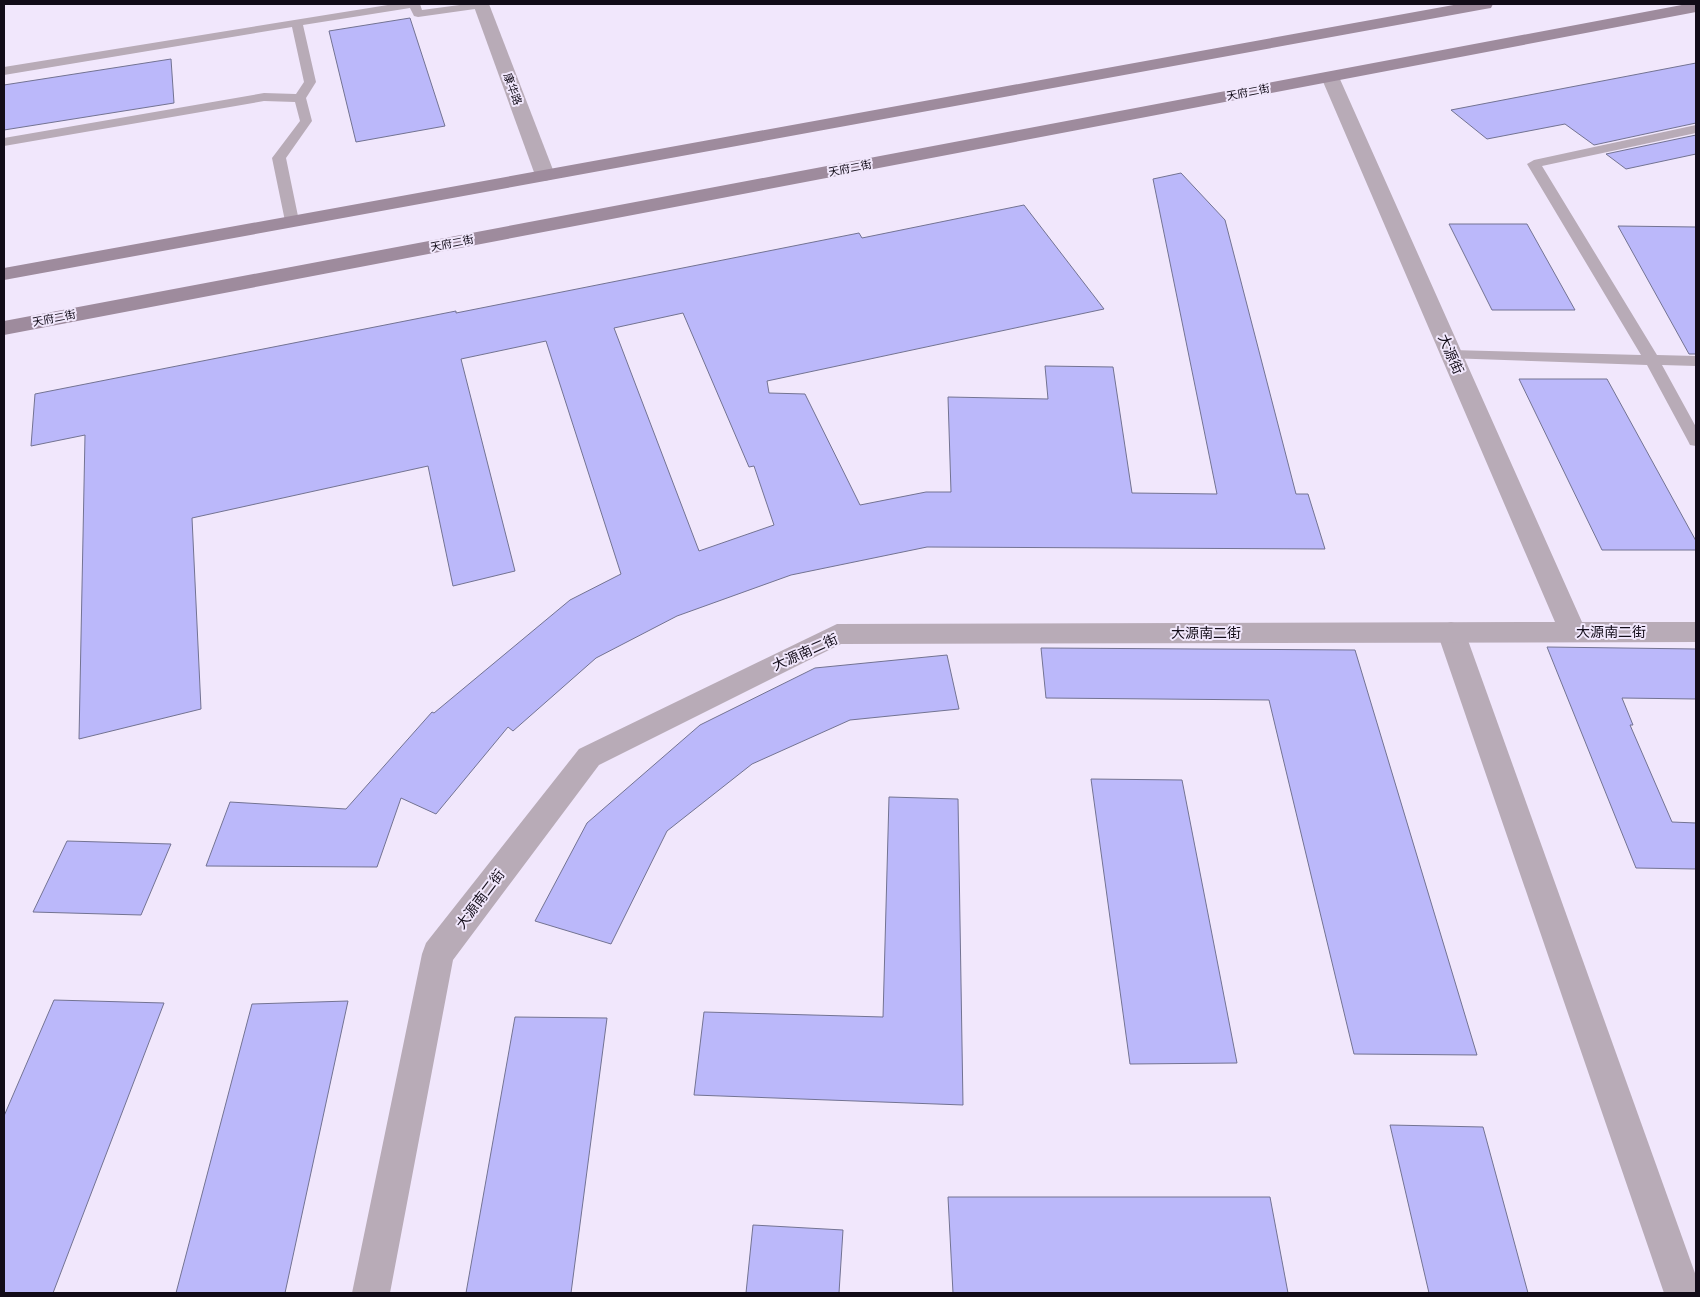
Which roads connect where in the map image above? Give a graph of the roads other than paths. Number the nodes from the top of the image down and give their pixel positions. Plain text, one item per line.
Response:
1 (414, 4) edge
2 (481, 4) edge
3 (1480, 4) edge
4 (1696, 7) edge
5 (297, 23) junction
6 (4, 71) edge
7 (1330, 77) junction
8 (300, 98) junction
9 (1696, 128) edge
10 (4, 142) edge
11 (545, 175) junction
12 (292, 221) junction
13 (4, 274) edge
14 (4, 328) edge
15 (1452, 355) junction
16 (1652, 360) junction
17 (1696, 361) edge
18 (1696, 441) edge
19 (1451, 632) junction
20 (1573, 632) junction
21 (1696, 632) edge
22 (372, 1293) edge
23 (1683, 1293) edge

1 - 2 lane
1 - 5 lane
2 - 11 street, 康华路
3 - 11 main road
4 - 7 main road, 天府二街
5 - 6 lane
5 - 8 lane
7 - 14 main road, 天府二街
7 - 15 street, 大源街
8 - 10 lane
8 - 12 lane
9 - 16 lane
11 - 12 main road
12 - 13 main road
15 - 16 lane
15 - 20 street, 大源街
16 - 17 lane
16 - 18 lane
19 - 20 street, 大源南二街
19 - 22 street, 大源南二街
19 - 23 street
20 - 21 street, 大源南二街

